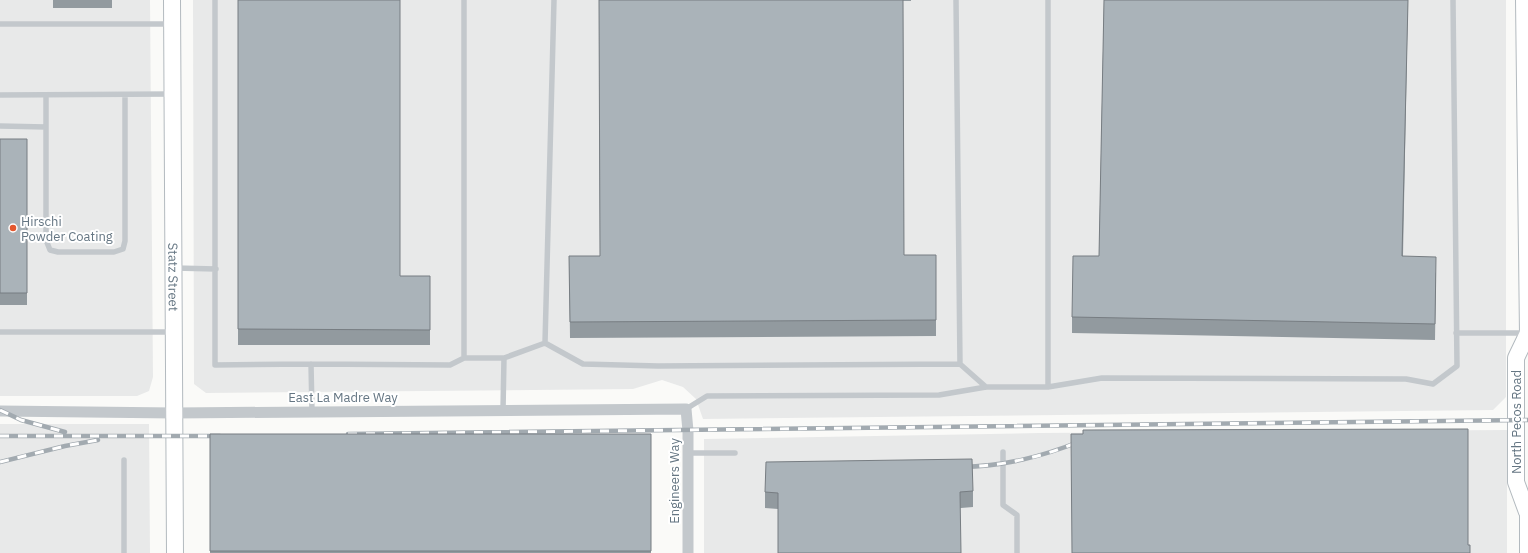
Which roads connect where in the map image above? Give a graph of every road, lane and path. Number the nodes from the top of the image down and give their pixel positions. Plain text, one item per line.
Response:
1 (172, 0) edge
2 (215, 0) edge
3 (464, 0) edge
4 (554, 0) edge
5 (956, 0) edge
6 (1048, 0) edge
7 (1454, 0) edge
8 (1524, 0) edge
9 (0, 24) edge
10 (172, 24) junction
11 (173, 94) junction
12 (0, 95) edge
13 (46, 95) junction
14 (125, 95) junction
15 (0, 126) edge
16 (46, 127) junction
17 (174, 268) junction
18 (216, 269) junction
19 (0, 332) edge
20 (175, 332) junction
21 (1456, 333) junction
22 (1528, 334) edge
23 (545, 343) junction
24 (464, 358) junction
25 (504, 358) junction
26 (311, 364) junction
27 (960, 364) junction
28 (986, 387) junction
29 (1048, 387) junction
30 (686, 409) junction
31 (503, 410) junction
32 (0, 411) edge
33 (312, 412) junction
34 (175, 413) junction
35 (1003, 452) dead end
36 (688, 453) junction
37 (736, 453) dead end
38 (124, 460) dead end
39 (1528, 510) edge
40 (1528, 552) edge
41 (124, 553) edge
42 (175, 553) edge
43 (688, 553) edge
44 (1017, 553) edge

1 - 10 street, Statz Street
2 - 18 lane
3 - 24 lane
4 - 23 lane
5 - 27 lane
6 - 29 lane
7 - 21 lane
8 - 22 street, North Pecos Road
9 - 10 lane
10 - 11 street, Statz Street
11 - 14 lane
11 - 17 street, Statz Street
12 - 13 lane
13 - 14 lane
13 - 16 lane
14 - 16 lane
15 - 16 lane
17 - 18 lane
17 - 20 street, Statz Street
18 - 26 lane
19 - 20 lane
20 - 34 street, Statz Street
21 - 22 lane
21 - 29 lane
22 - 39 street, North Pecos Road
23 - 25 lane
23 - 27 lane
24 - 25 lane
24 - 26 lane
25 - 31 lane
26 - 33 lane
27 - 28 lane
28 - 29 lane
28 - 30 lane
30 - 31 street, East La Madre Way
30 - 36 street, Engineers Way
31 - 33 street, East La Madre Way
32 - 34 street, East La Madre Way
33 - 34 street, East La Madre Way
34 - 42 street, Statz Street
35 - 44 lane
36 - 37 lane
36 - 43 street, Engineers Way
38 - 41 lane
39 - 40 street, North Pecos Road

